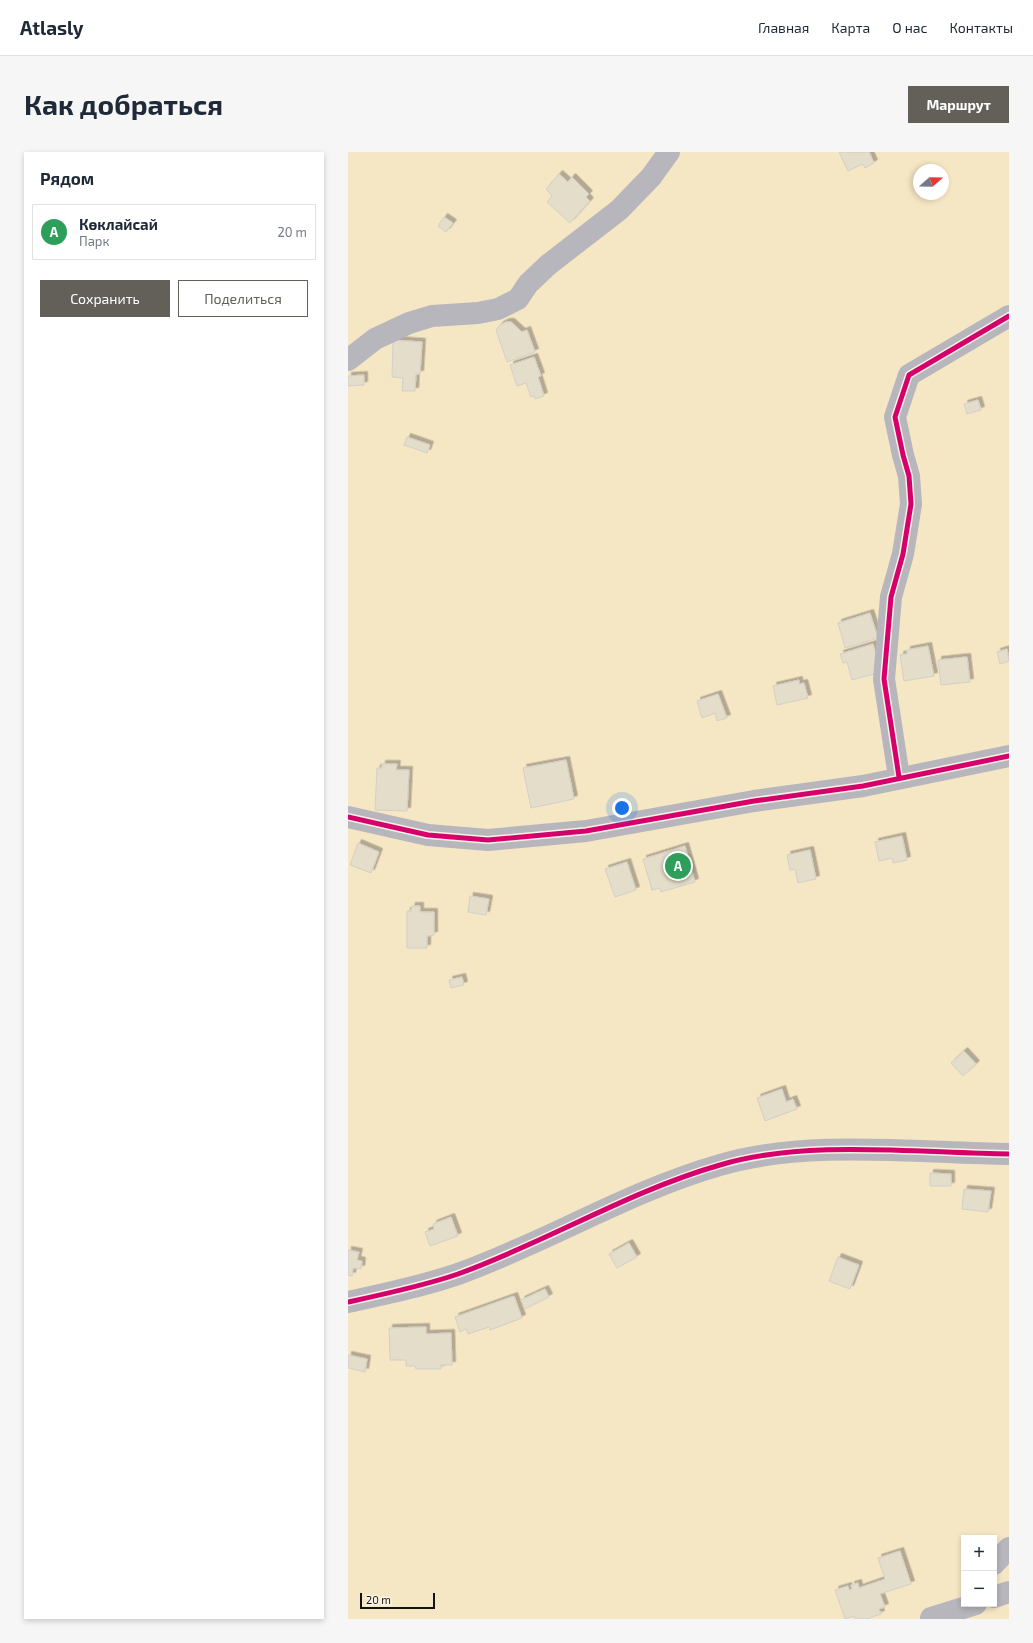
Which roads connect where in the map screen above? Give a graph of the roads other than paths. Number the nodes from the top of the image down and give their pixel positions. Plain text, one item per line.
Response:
1 (669, 152) edge
2 (1009, 316) edge
3 (348, 360) edge
4 (1009, 756) edge
5 (899, 777) junction
6 (348, 818) edge
7 (1009, 1154) edge
8 (348, 1302) edge
9 (1009, 1548) edge
10 (997, 1561) edge
11 (1009, 1592) edge
12 (961, 1596) edge
13 (997, 1596) edge
14 (966, 1607) edge
15 (930, 1618) edge

1 - 3 street
2 - 5 street
4 - 5 street
5 - 6 street
7 - 8 street
9 - 10 street
11 - 13 street
12 - 15 street
14 - 15 street

